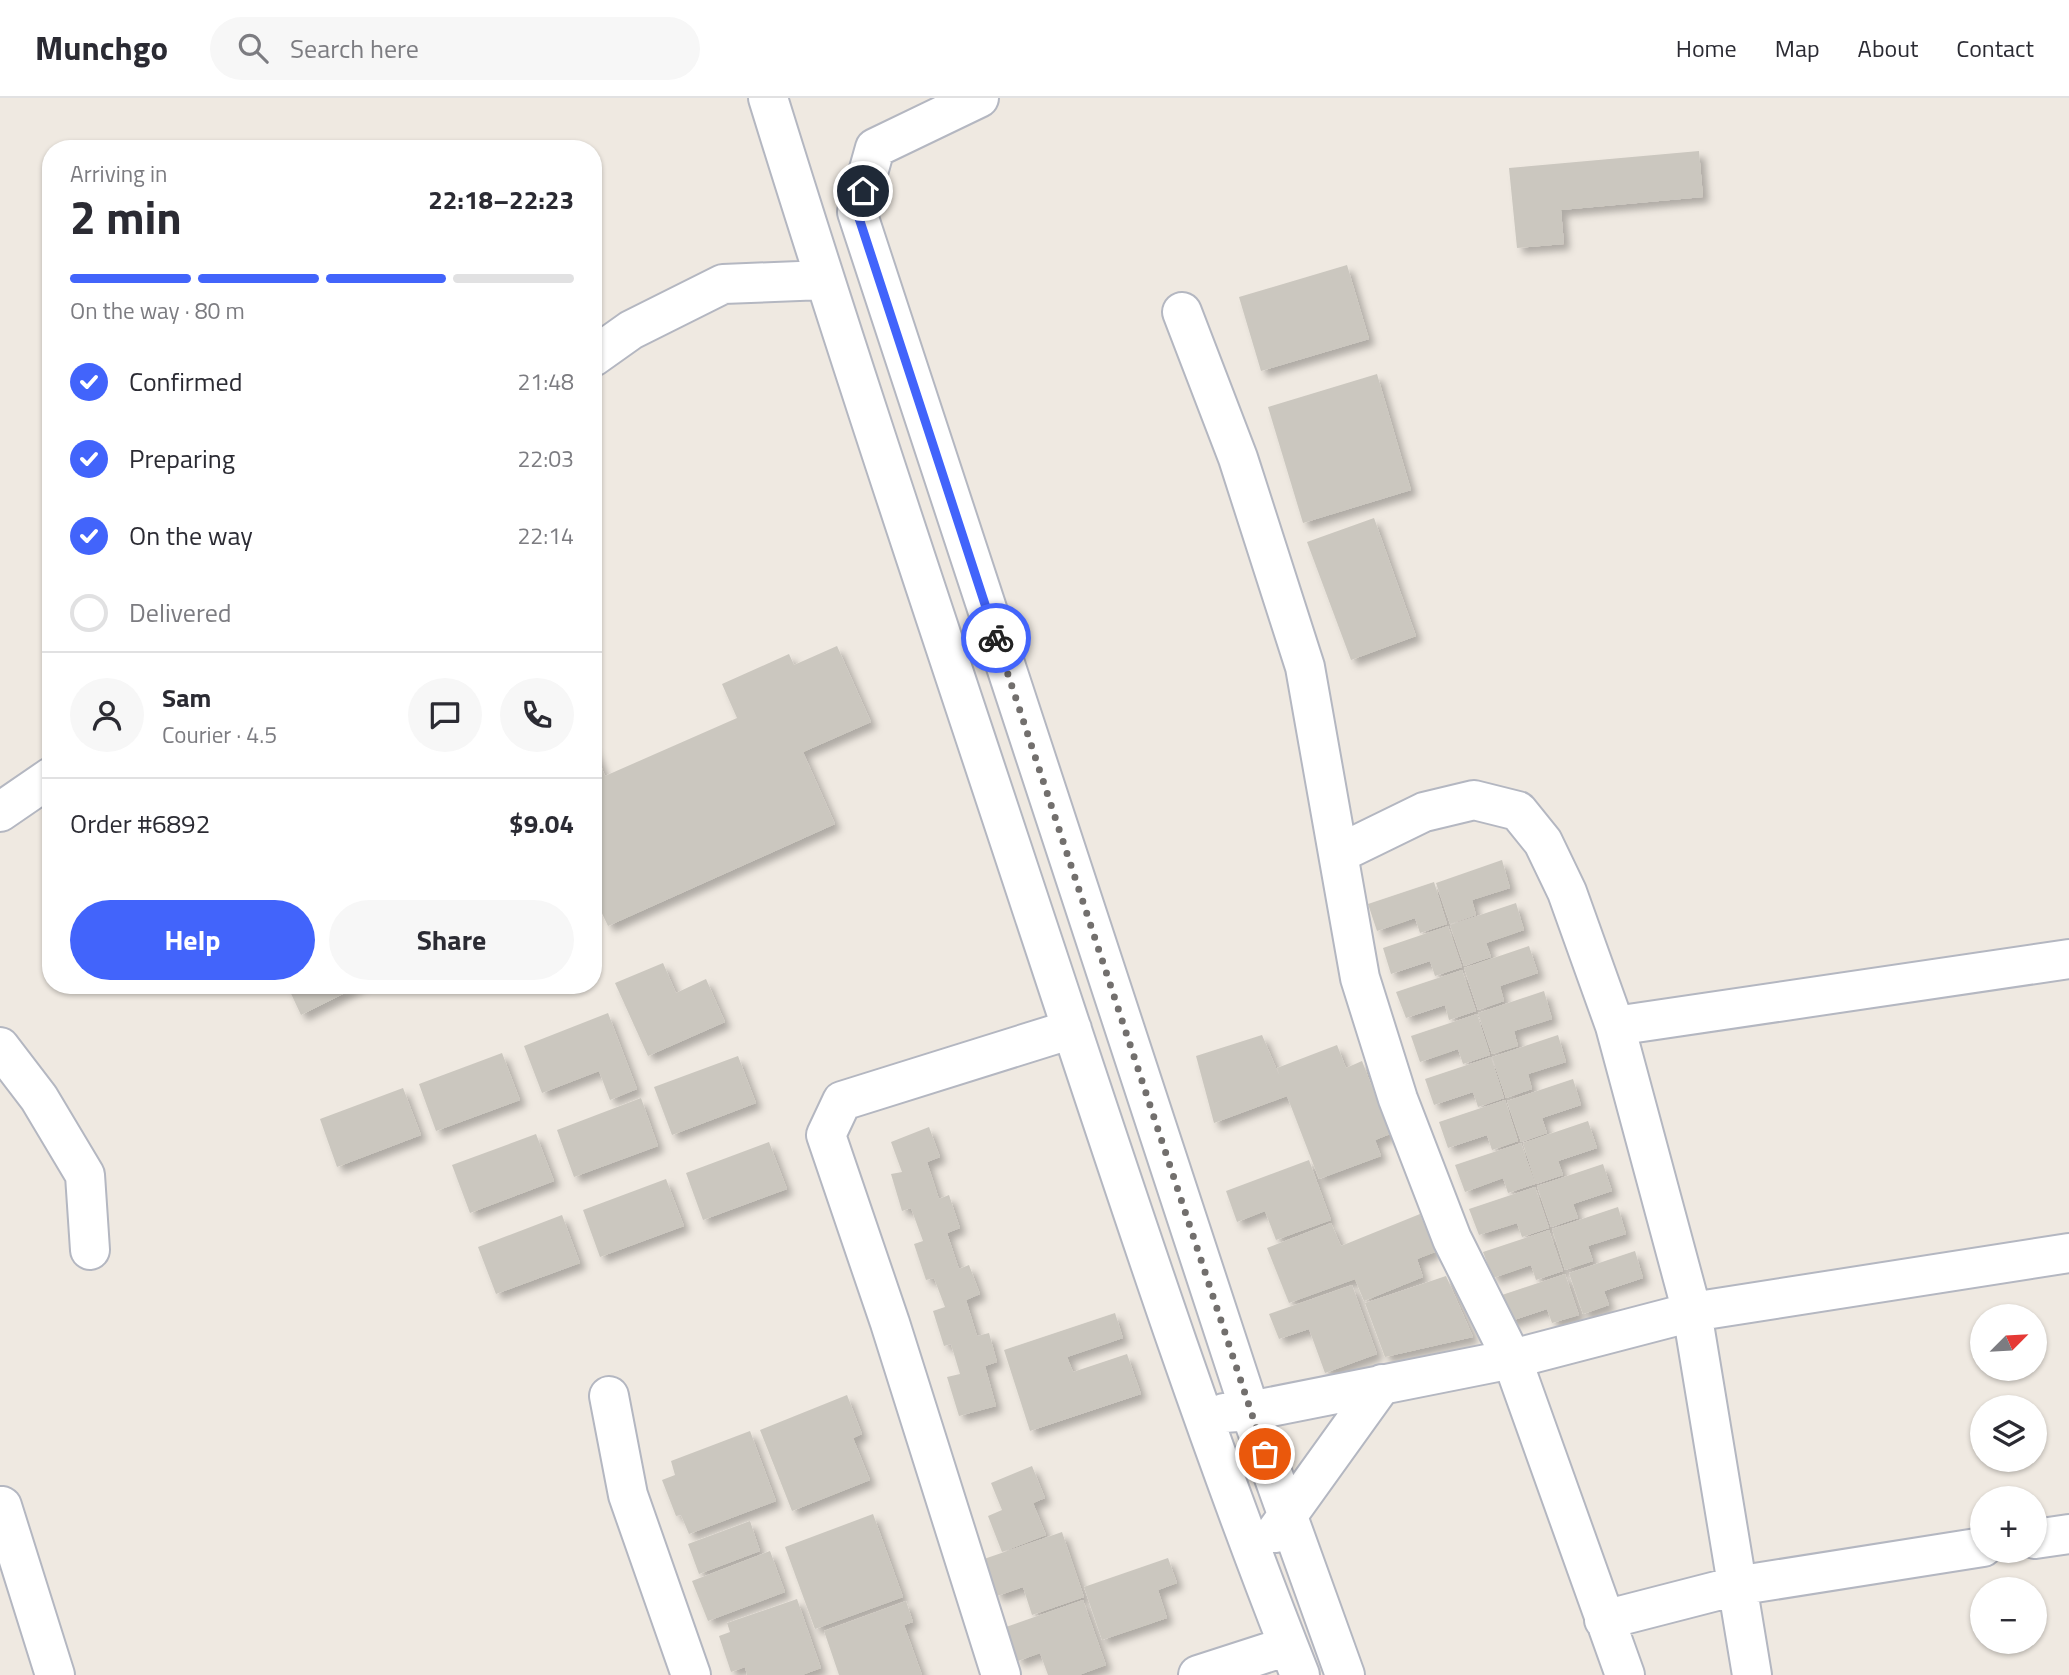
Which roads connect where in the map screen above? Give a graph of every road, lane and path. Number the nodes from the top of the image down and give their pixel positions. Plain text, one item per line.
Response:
1 (768, 98) edge
2 (979, 98) edge
3 (824, 279) junction
4 (1182, 312) dead end
5 (602, 351) edge
6 (42, 783) edge
7 (0, 812) edge
8 (1340, 853) junction
9 (2069, 959) edge
10 (1615, 1026) junction
11 (1072, 1029) junction
12 (0, 1047) edge
13 (90, 1250) dead end
14 (2069, 1253) edge
15 (1692, 1312) junction
16 (1511, 1359) junction
17 (1382, 1384) junction
18 (609, 1396) dead end
19 (1250, 1411) junction
20 (1205, 1415) junction
21 (2, 1506) dead end
22 (1288, 1518) junction
23 (2069, 1534) edge
24 (2047, 1537) edge
25 (1970, 1549) edge
26 (1255, 1556) junction
27 (1736, 1586) junction
28 (1604, 1620) junction
29 (1294, 1660) edge
30 (55, 1675) edge
31 (691, 1675) edge
32 (1001, 1675) edge
33 (1198, 1675) edge
34 (1345, 1675) edge
35 (1625, 1675) edge
36 (1752, 1675) edge

1 - 3 street
2 - 19 street
3 - 5 street
3 - 11 street
4 - 8 street
6 - 7 street
8 - 10 street
8 - 16 street
9 - 10 street
10 - 15 street
11 - 20 street
11 - 32 street
12 - 13 street
14 - 15 street
15 - 16 street
15 - 27 street
16 - 17 street
16 - 28 street
17 - 19 street
17 - 22 street
18 - 31 street
19 - 20 street
19 - 22 street
20 - 26 street
21 - 30 street
22 - 26 street
22 - 34 street
23 - 24 street
25 - 27 street
26 - 29 street
27 - 28 street
27 - 36 street
28 - 35 street
29 - 33 street

